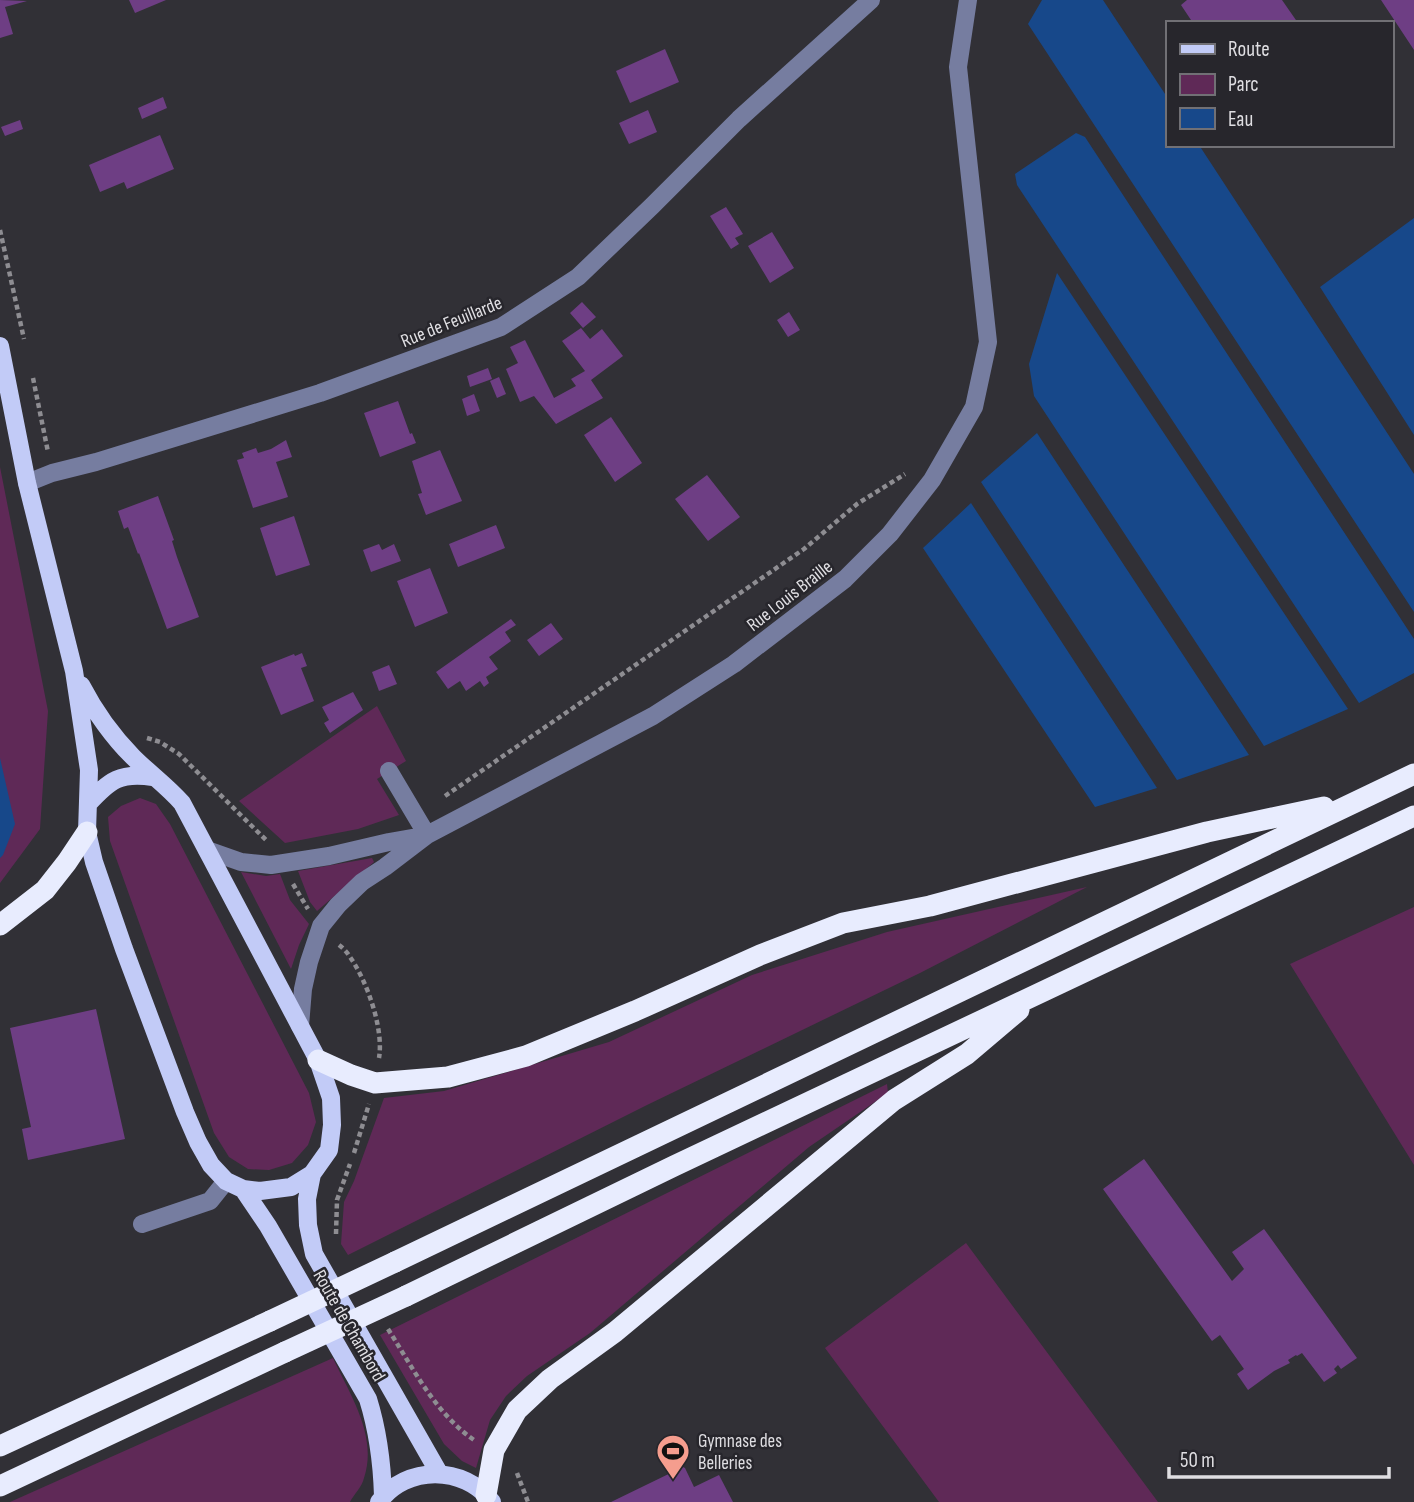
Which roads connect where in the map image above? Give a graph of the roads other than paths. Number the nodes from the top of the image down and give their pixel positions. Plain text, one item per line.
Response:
1 (871, 0) edge
2 (968, 0) edge
3 (0, 346) edge
4 (27, 483) junction
5 (74, 671) junction
6 (389, 771) dead end
7 (1414, 774) edge
8 (153, 777) junction
9 (1357, 801) junction
10 (88, 804) junction
11 (1414, 816) edge
12 (87, 832) junction
13 (427, 835) junction
14 (207, 850) junction
15 (0, 925) edge
16 (1042, 990) junction
17 (300, 1026) junction
18 (318, 1060) junction
19 (312, 1174) junction
20 (226, 1181) junction
21 (243, 1189) junction
22 (142, 1224) dead end
23 (0, 1446) edge
24 (439, 1474) junction
25 (0, 1486) edge
26 (489, 1498) edge
27 (381, 1499) edge

1 - 4 street, Rue de Feuillarde
2 - 13 street, Rue Louis Braille
3 - 4 main road
4 - 5 main road
5 - 8 main road
5 - 10 main road
6 - 13 street
7 - 9 highway
8 - 10 main road
8 - 14 main road
9 - 18 highway
9 - 23 highway, bridge
10 - 12 main road
11 - 16 highway
12 - 15 highway
12 - 20 main road
13 - 14 street
13 - 17 street, Rue Louis Braille
14 - 17 main road
16 - 25 highway, bridge
16 - 26 highway
17 - 18 main road
18 - 19 main road
19 - 21 main road
19 - 24 main road
20 - 21 main road
20 - 22 street
21 - 27 main road, Route de Chambord
24 - 26 main road
24 - 27 main road

